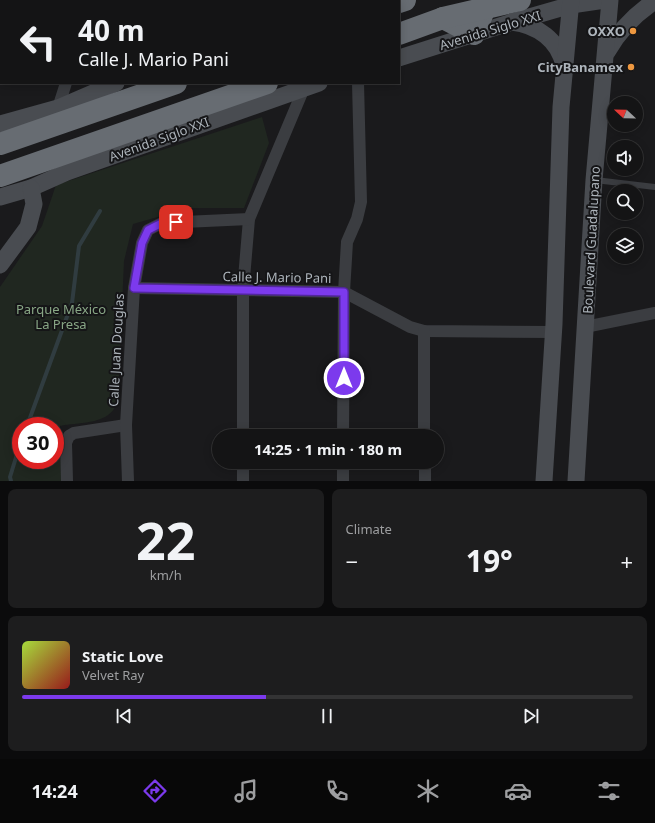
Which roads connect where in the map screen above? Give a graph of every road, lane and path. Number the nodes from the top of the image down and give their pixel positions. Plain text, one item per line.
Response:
1 (520, 0) edge
2 (606, 0) edge
3 (610, 0) edge
4 (655, 1) edge
5 (571, 3) edge
6 (484, 8) junction
7 (443, 18) junction
8 (512, 22) junction
9 (400, 34) edge
10 (474, 34) junction
11 (606, 54) junction
12 (400, 58) edge
13 (565, 72) junction
14 (66, 84) edge
15 (114, 84) edge
16 (173, 84) edge
17 (264, 84) edge
18 (358, 84) edge
19 (311, 86) edge
20 (58, 108) junction
21 (0, 124) edge
22 (0, 144) edge
23 (0, 176) edge
24 (594, 180) junction
25 (655, 187) edge
26 (31, 188) junction
27 (0, 197) edge
28 (249, 219) junction
29 (0, 265) edge
30 (134, 288) junction
31 (243, 290) junction
32 (344, 292) junction
33 (655, 313) edge
34 (586, 327) junction
35 (424, 331) junction
36 (554, 332) junction
37 (126, 425) junction
38 (243, 429) edge
39 (343, 429) edge
40 (424, 429) edge
41 (243, 469) edge
42 (343, 469) edge
43 (424, 469) edge
44 (67, 481) edge
45 (128, 481) edge
46 (243, 481) edge
47 (343, 481) edge
48 (425, 481) edge
49 (544, 481) edge
50 (576, 481) edge

1 - 6 highway, Avenida Siglo XXI
2 - 5 main road, Avenida Siglo XXI
3 - 11 main road, Boulevard Guadalupano
4 - 11 main road
5 - 8 main road, Avenida Siglo XXI
5 - 13 main road
6 - 7 highway, Avenida Siglo XXI
6 - 10 highway
7 - 9 highway, Avenida Siglo XXI
7 - 10 highway
8 - 10 main road, Avenida Siglo XXI
8 - 13 main road
10 - 12 main road, Avenida Siglo XXI
11 - 24 main road, Boulevard Guadalupano
13 - 36 main road
14 - 20 street
15 - 20 main road
16 - 22 highway
17 - 23 highway, Avenida Siglo XXI
18 - 32 street
19 - 26 main road, Avenida Siglo XXI
19 - 28 street
20 - 21 main road
24 - 25 lane
24 - 34 main road, Boulevard Guadalupano
26 - 27 main road, Avenida Siglo XXI
26 - 29 main road
28 - 30 street, Calle Juan Douglas
28 - 31 street
30 - 31 street, Calle J. Mario Pani
30 - 37 street, Calle Juan Douglas
31 - 32 street, Calle J. Mario Pani
31 - 38 street
32 - 35 street, Calle J. Mario Pani
32 - 39 street
33 - 34 street
34 - 50 main road, Boulevard Guadalupano
35 - 36 street, Calle J. Mario Pani
35 - 40 street
36 - 49 main road
37 - 44 street
37 - 45 street, Calle Juan Douglas
41 - 46 street
42 - 47 street
43 - 48 street

